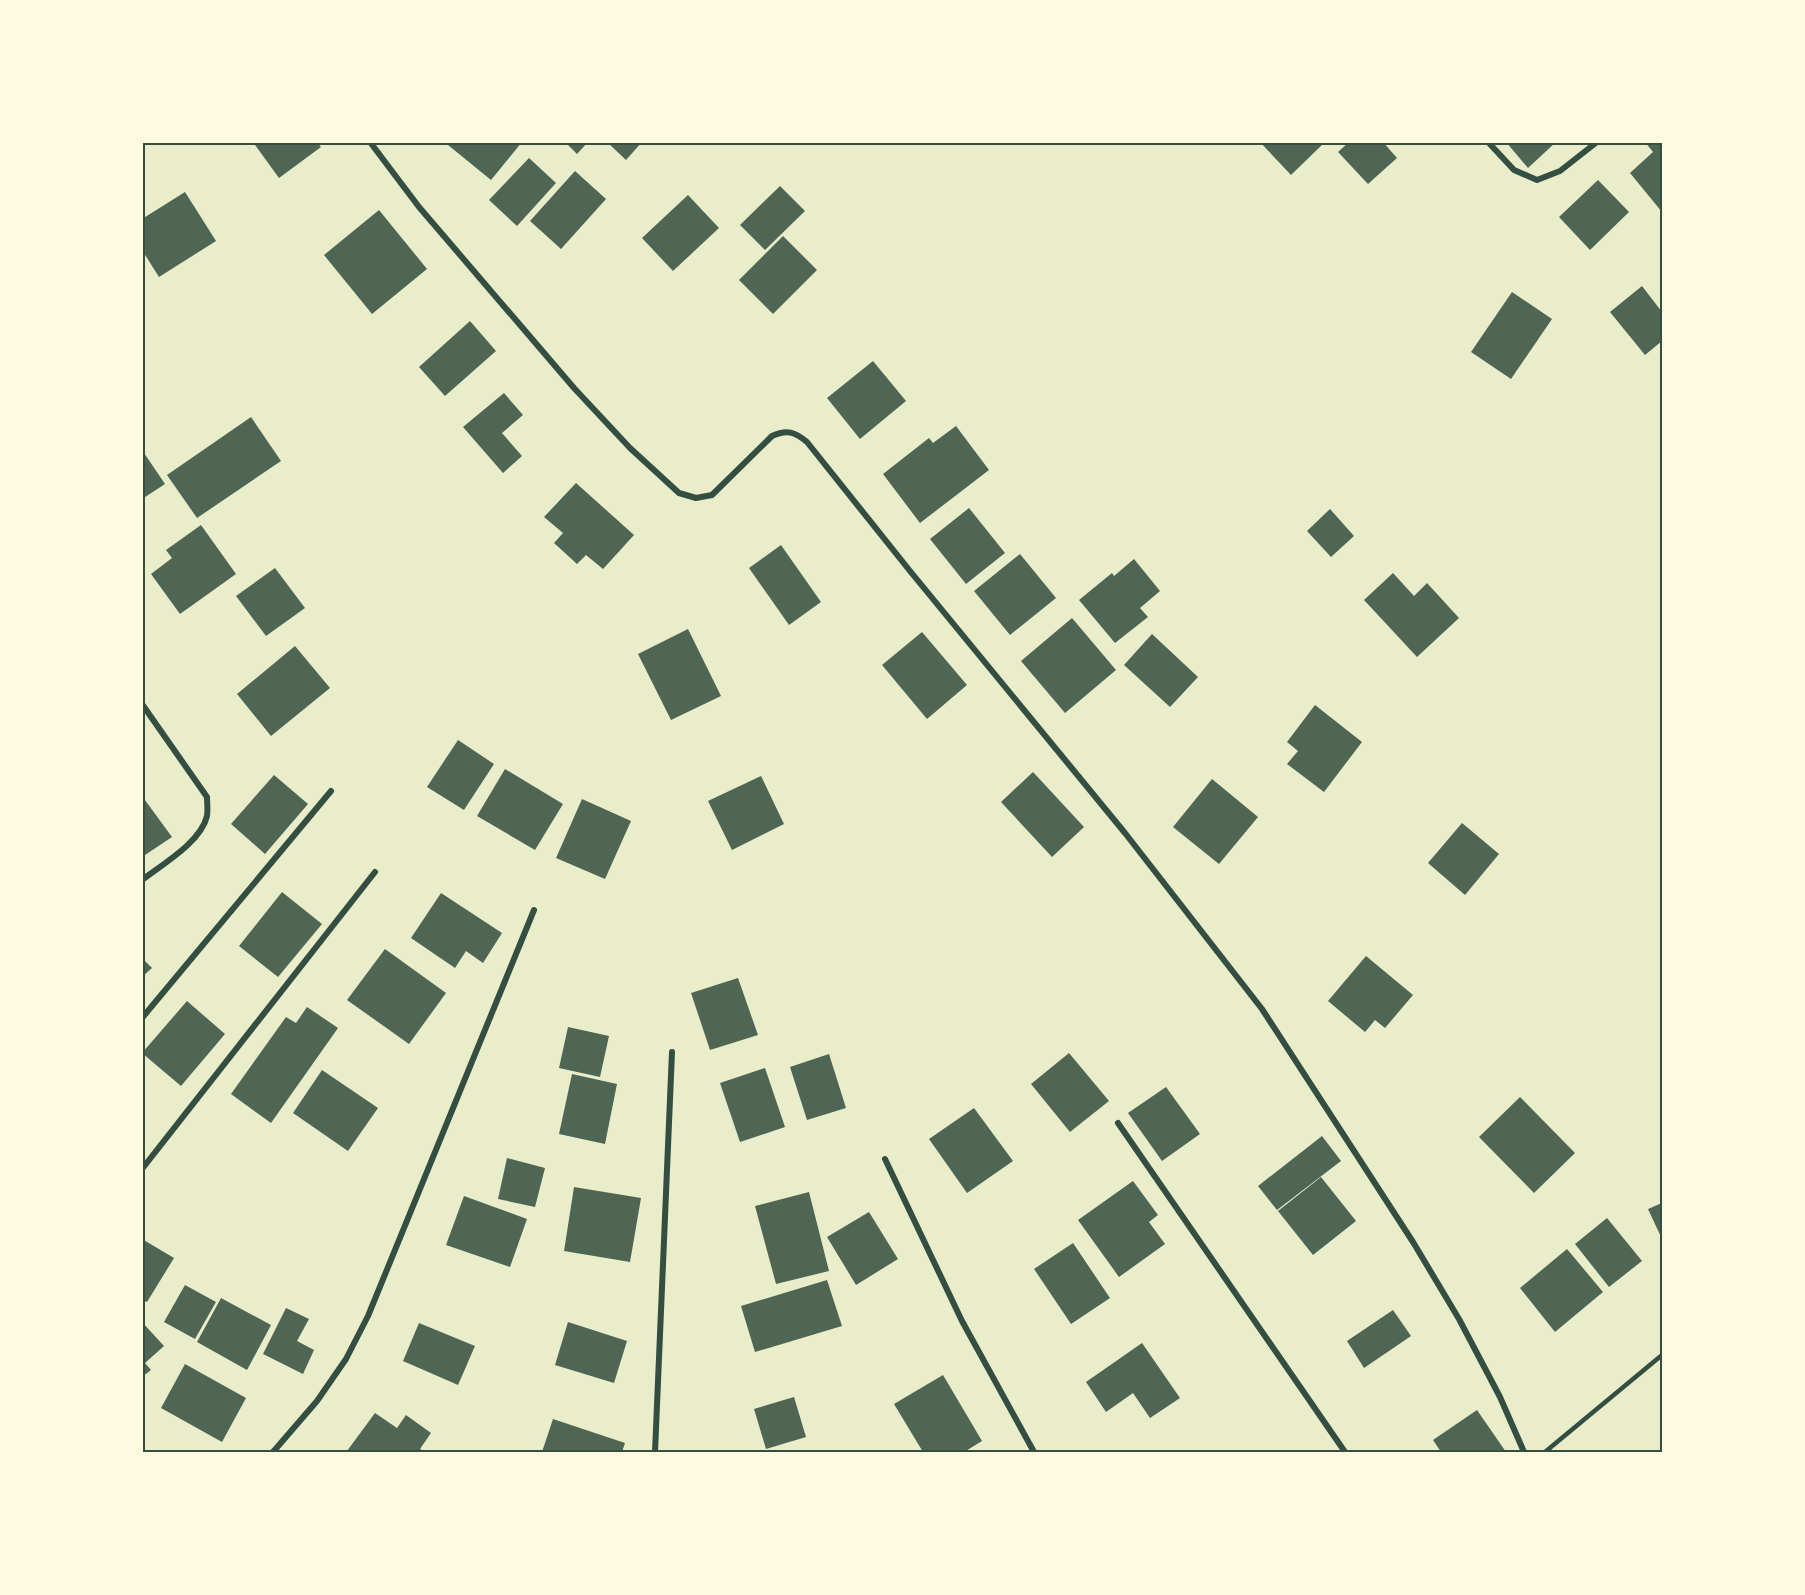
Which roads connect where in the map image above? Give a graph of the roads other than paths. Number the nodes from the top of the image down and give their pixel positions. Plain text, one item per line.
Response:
1 (370, 142) edge
2 (1488, 142) edge
3 (1597, 142) edge
4 (142, 704) edge
5 (332, 791) dead end
6 (375, 872) dead end
7 (142, 880) edge
8 (534, 910) dead end
9 (142, 1018) edge
10 (672, 1052) dead end
11 (1118, 1123) dead end
12 (885, 1159) dead end
13 (142, 1169) edge
14 (1662, 1355) edge
15 (273, 1452) edge
16 (655, 1452) edge
17 (1034, 1452) edge
18 (1345, 1452) edge
19 (1524, 1452) edge
20 (1545, 1452) edge

1 - 19 street
2 - 3 street
4 - 7 street
5 - 9 street
6 - 13 street
8 - 15 street
10 - 16 street
11 - 18 street
12 - 17 street
14 - 20 lane

